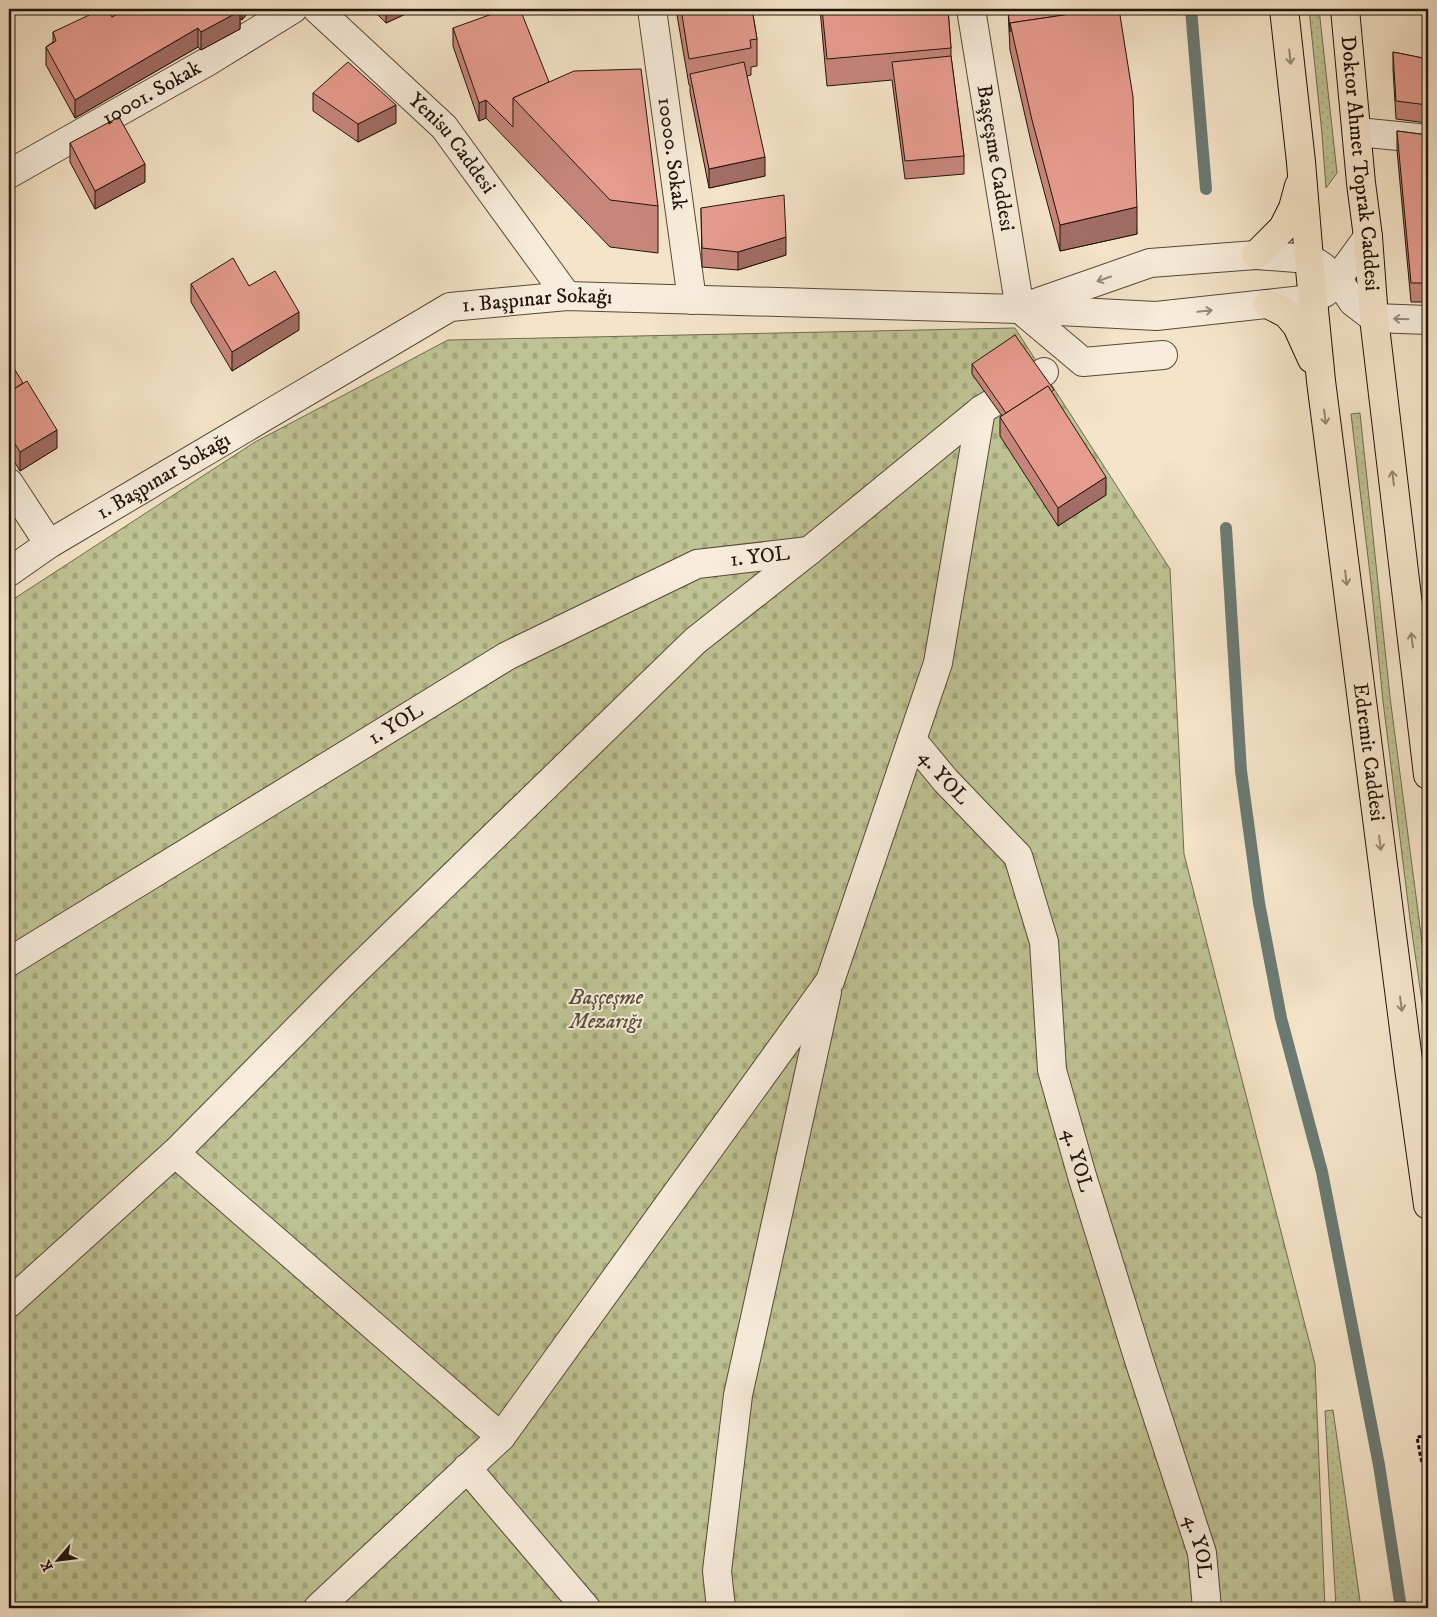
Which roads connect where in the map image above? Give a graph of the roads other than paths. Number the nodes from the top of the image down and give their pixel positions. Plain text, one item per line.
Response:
1 (293, 9) edge
2 (317, 9) edge
3 (652, 9) edge
4 (971, 9) edge
5 (1284, 9) edge
6 (1345, 9) edge
7 (1358, 132) junction
8 (1428, 139) edge
9 (1301, 162) junction
10 (9, 174) edge
11 (1368, 237) junction
12 (1256, 255) junction
13 (1309, 259) junction
14 (1338, 280) junction
15 (567, 296) junction
16 (1312, 298) junction
17 (692, 300) junction
18 (1268, 304) junction
19 (1020, 309) junction
20 (1374, 318) junction
21 (1428, 320) edge
22 (1163, 355) dead end
23 (1044, 372) edge
24 (1321, 381) junction
25 (981, 410) junction
26 (9, 482) edge
27 (50, 544) junction
28 (809, 551) junction
29 (9, 572) edge
30 (912, 740) junction
31 (1428, 775) edge
32 (9, 962) edge
33 (830, 981) junction
34 (175, 1154) junction
35 (1428, 1205) edge
36 (9, 1303) edge
37 (501, 1437) junction
38 (467, 1468) junction
39 (318, 1608) edge
40 (586, 1608) edge
41 (721, 1608) edge
42 (1207, 1608) edge

1 - 10 street, 10001. Sokak
2 - 15 street, Yenisu Caddesi
3 - 17 street, 10000. Sokak
4 - 19 street, Başçeşme Caddesi
5 -> 9 highway
6 - 7 highway, Doktor Ahmet Toprak Caddesi
7 - 8 street
7 - 11 highway, Doktor Ahmet Toprak Caddesi
9 - 12 highway
9 - 13 highway
11 - 14 street
11 - 20 highway, Doktor Ahmet Toprak Caddesi
12 - 13 street
12 -> 19 street
13 - 14 street
13 - 16 highway
14 - 16 street
14 - 20 street
15 - 17 street, 1. Başpınar Sokağı
15 - 27 street, 1. Başpınar Sokağı
16 - 18 street, 1. Başpınar Sokağı
16 - 24 highway, Edremit Caddesi
17 - 19 street, 1. Başpınar Sokağı
19 -> 18 street, 1. Başpınar Sokağı
18 - 24 highway
19 - 22 street
21 -> 20 street
31 -> 20 highway
23 - 25 street
24 -> 35 highway, Edremit Caddesi
25 - 28 street
25 - 30 street
26 - 27 street
27 - 29 street, 1. Başpınar Sokağı
28 - 32 street, 1. YOL
28 - 34 street
30 - 33 street
30 - 42 street, 4. YOL
33 - 37 street
33 - 41 street
34 - 36 street
34 - 37 street
37 - 38 street
38 - 39 street
38 - 40 street

